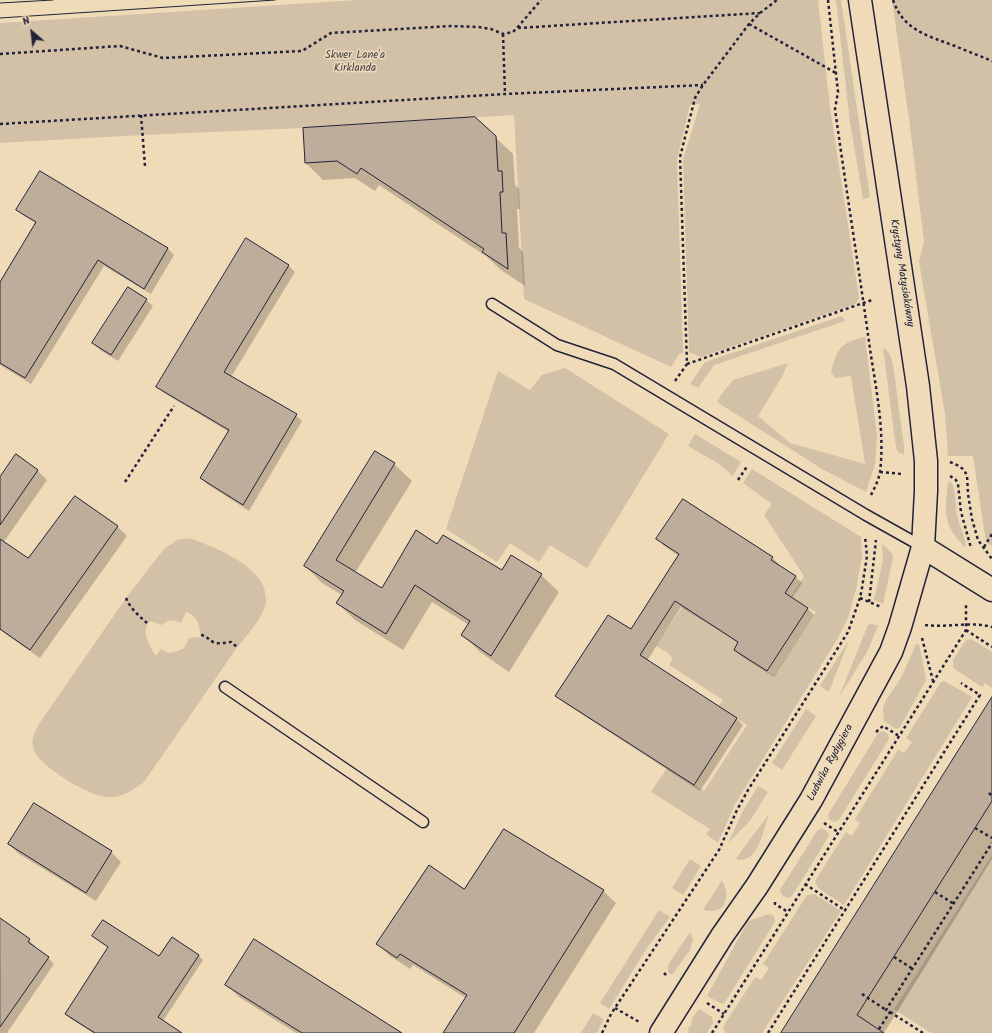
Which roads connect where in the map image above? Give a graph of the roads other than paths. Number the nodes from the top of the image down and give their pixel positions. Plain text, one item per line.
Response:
1 (860, 0) edge
2 (492, 304) dead end
3 (922, 546) junction
4 (984, 585) edge
5 (225, 687) dead end
6 (423, 822) dead end
7 (658, 1031) edge

1 - 3 street, Krystyny Matysiakówny
2 - 3 lane
3 - 4 street
3 - 7 street, Ludwika Rydygiera
5 - 6 lane

